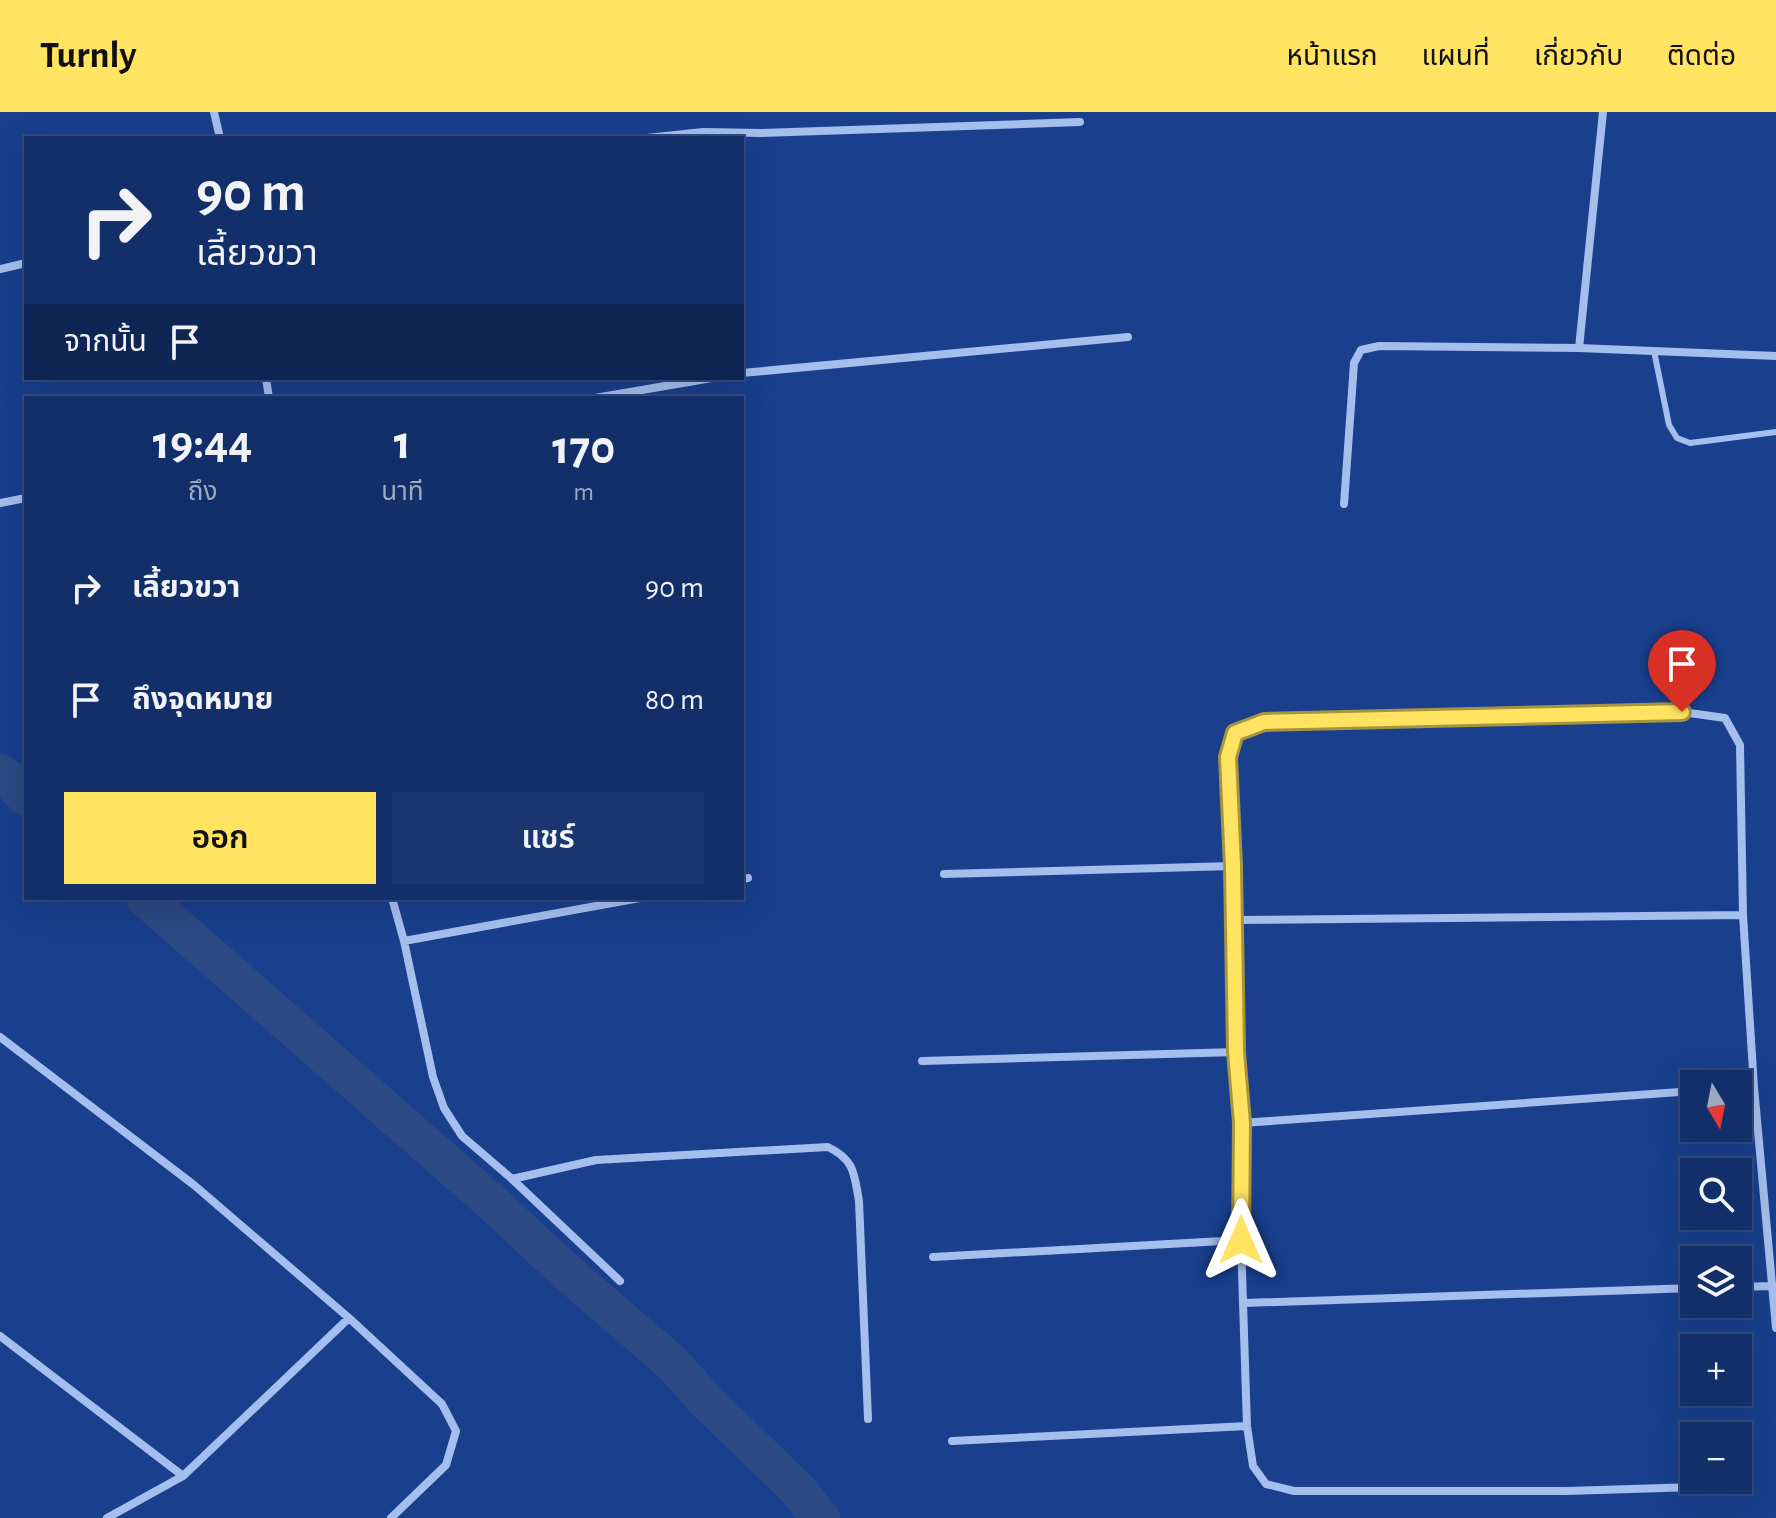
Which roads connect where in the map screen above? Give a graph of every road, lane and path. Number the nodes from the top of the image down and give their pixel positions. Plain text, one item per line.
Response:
1 (214, 112) edge
2 (1603, 112) edge
3 (1080, 122) dead end
4 (220, 136) edge
5 (666, 136) edge
6 (24, 263) edge
7 (0, 269) edge
8 (1128, 337) dead end
9 (1579, 348) junction
10 (1654, 351) junction
11 (1776, 356) edge
12 (744, 373) edge
13 (700, 380) edge
14 (607, 396) edge
15 (1776, 432) edge
16 (24, 498) edge
17 (0, 503) edge
18 (1344, 504) dead end
19 (1233, 866) junction
20 (944, 874) dead end
21 (393, 900) edge
22 (629, 900) edge
23 (1743, 915) junction
24 (1234, 920) junction
25 (404, 941) junction
26 (0, 1037) edge
27 (1236, 1052) junction
28 (922, 1061) dead end
29 (1754, 1087) joint
30 (1680, 1092) edge
31 (1242, 1123) junction
32 (512, 1179) junction
33 (1241, 1240) junction
34 (933, 1257) dead end
35 (620, 1281) dead end
36 (1771, 1286) junction
37 (1752, 1287) edge
38 (1680, 1288) edge
39 (1244, 1303) junction
40 (349, 1318) junction
41 (1776, 1328) edge
42 (0, 1336) edge
43 (868, 1419) dead end
44 (1247, 1426) junction
45 (952, 1441) dead end
46 (183, 1476) junction
47 (1680, 1488) edge
48 (107, 1518) edge
49 (391, 1518) edge

1 - 4 street
2 - 9 street
3 - 5 street
6 - 7 street
8 - 12 street
9 - 10 street
9 - 18 street
10 - 11 street
10 - 15 lane
13 - 14 street
16 - 17 street
19 - 20 street
19 - 23 street
19 - 24 street
21 - 25 street
22 - 25 street
23 - 24 street
23 - 29 street
24 - 27 street
25 - 32 street
26 - 40 street
27 - 28 street
27 - 31 street
29 - 36 street
30 - 31 street
31 - 33 street
32 - 35 street
32 - 43 street
33 - 34 street
33 - 39 street
36 - 37 street
36 - 41 street
38 - 39 street
39 - 44 street
40 - 46 street
40 - 49 street
42 - 46 street
44 - 45 street
44 - 47 street
46 - 48 street

